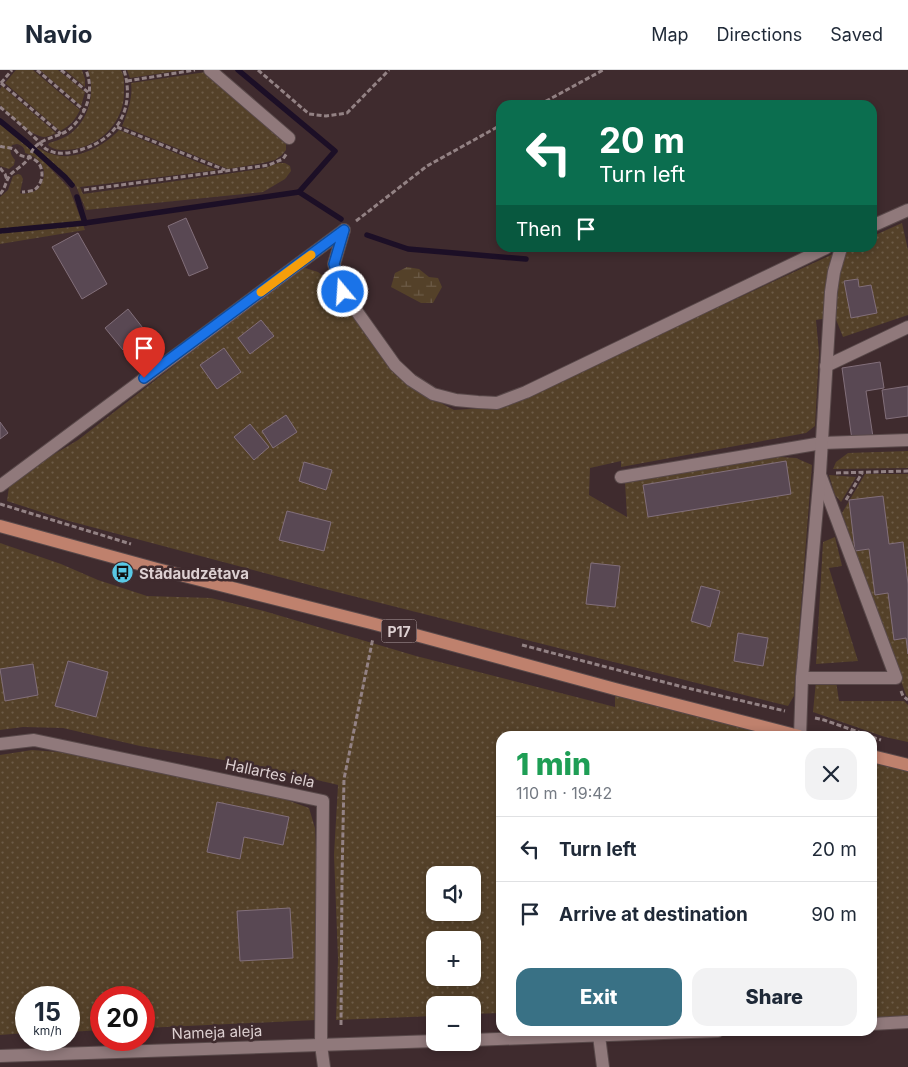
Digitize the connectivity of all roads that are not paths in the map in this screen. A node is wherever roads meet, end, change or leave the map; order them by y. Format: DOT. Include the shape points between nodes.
graph roads {
  1 [pos="210,70"];
  2 [pos="289,138"];
  3 [pos="908,210"];
  4 [pos="877,224"];
  5 [pos="818,252"];
  6 [pos="840,252"];
  7 [pos="908,326"];
  8 [pos="826,366"];
  9 [pos="908,440"];
  10 [pos="822,444"];
  11 [pos="820,473"];
  12 [pos="621,477"];
  13 [pos="2,483"];
  14 [pos="0,526"];
  15 [pos="802,678"];
  16 [pos="779,731"];
  17 [pos="799,731"];
  18 [pos="0,744"];
  19 [pos="877,757"];
  20 [pos="908,765"];
  21 [pos="908,1022"];
  22 [pos="877,1024"];
  23 [pos="599,1036"];
  24 [pos="481,1040"];
  25 [pos="426,1041"];
  26 [pos="321,1045"];
  27 [pos="0,1056"];
  28 [pos="324,1067"];
  29 [pos="604,1067"];
  1 -- 2 [label="street"];
  3 -- 4 [label="street"];
  5 -- 13 [label="street" via="526,392 497,402 478,402 433,394 395,365 343,292 334,264 344,230"];
  6 -- 8 [label="street" via="831,292"];
  7 -- 8 [label="street"];
  8 -- 10 [label="street"];
  9 -- 10 [label="street"];
  10 -- 11 [label="street"];
  10 -- 12 [label="street"];
  11 -- 15 [label="street"];
  11 -- 15 [label="street" via="896,678"];
  14 -- 16 [label="main road, P17"];
  15 -- 17 [label="street"];
  18 -- 26 [label="street, Hallartes iela" via="34,740 323,801"];
  19 -- 20 [label="main road"];
  21 -- 22 [label="street"];
  23 -- 24 [label="street"];
  23 -- 29 [label="street"];
  25 -- 26 [label="street, Nameja aleja"];
  26 -- 27 [label="street, Nameja aleja"];
  26 -- 28 [label="street"];
}
